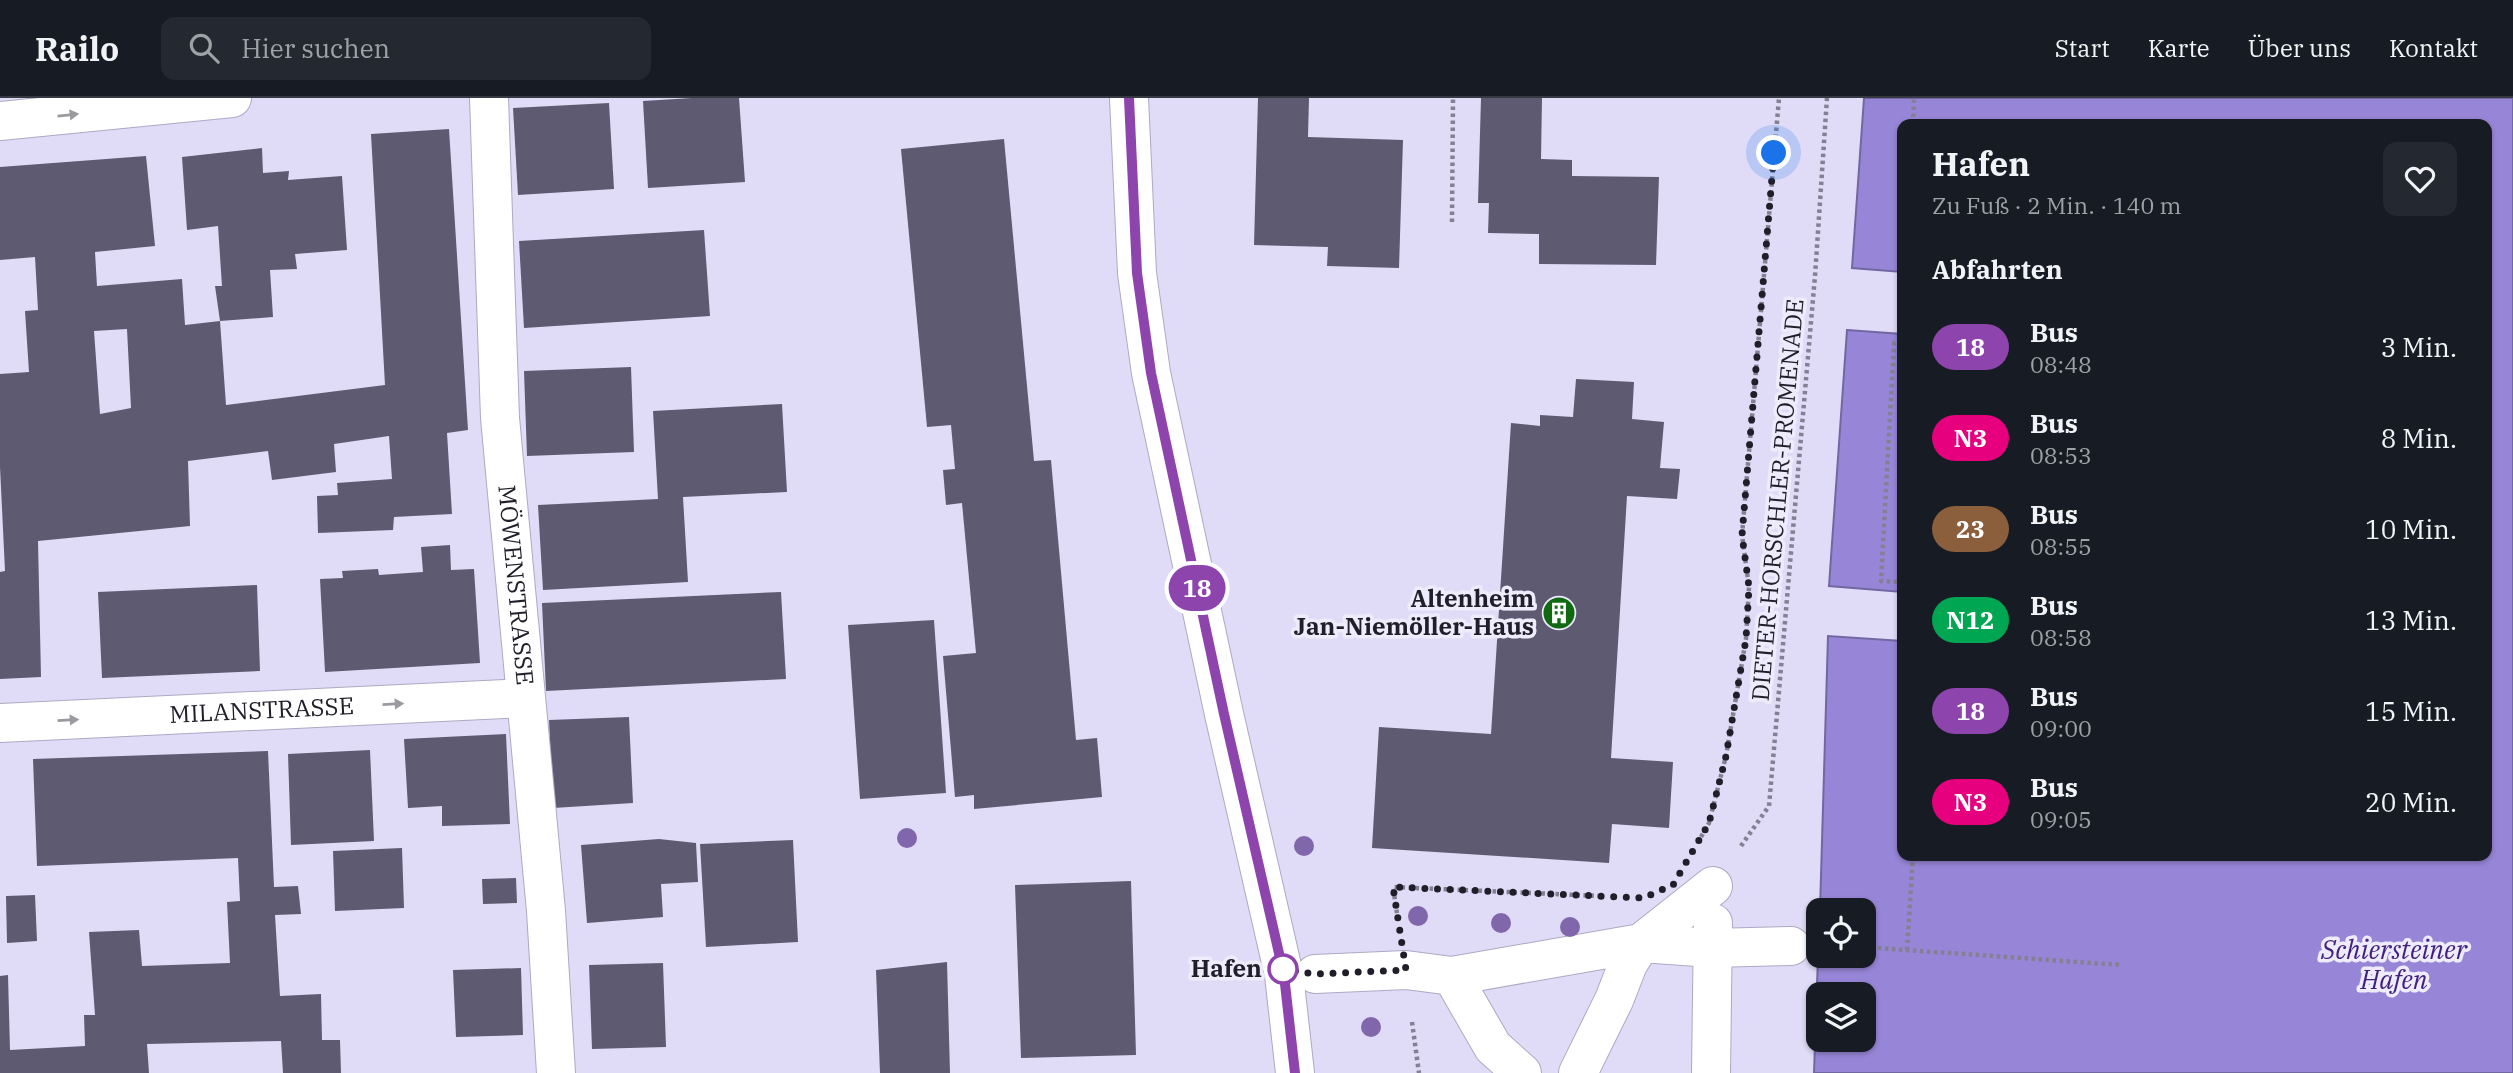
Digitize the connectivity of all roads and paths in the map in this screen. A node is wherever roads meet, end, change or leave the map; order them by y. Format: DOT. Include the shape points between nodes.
graph roads {
  1 [pos="232,98"];
  2 [pos="489,98"];
  3 [pos="1129,98"];
  4 [pos="1453,98"];
  5 [pos="1779,98"];
  6 [pos="1827,98"];
  7 [pos="1914,98"];
  8 [pos="1913,119"];
  9 [pos="0,121"];
  10 [pos="1451,222"];
  11 [pos="1897,343"];
  12 [pos="1897,582"];
  13 [pos="525,698"];
  14 [pos="0,723"];
  15 [pos="1697,844"];
  16 [pos="1913,861"];
  17 [pos="1713,886"];
  18 [pos="1601,897"];
  19 [pos="1641,943"];
  20 [pos="1791,946"];
  21 [pos="1713,948"];
  22 [pos="1876,948"];
  23 [pos="1907,950"];
  24 [pos="2121,965"];
  25 [pos="1406,970"];
  26 [pos="1315,974"];
  27 [pos="1452,976"];
  28 [pos="556,1073"];
  29 [pos="1295,1073"];
  30 [pos="1419,1073"];
  31 [pos="1522,1073"];
  32 [pos="1578,1073"];
  33 [pos="1711,1073"];
  9 -- 1 [label="street, one-way"];
  2 -- 13 [label="street, MÖWENSTRASSE" via="500,418"];
  3 -- 29 [label="street" via="1137,273 1151,373 1284,975"];
  4 -- 10 [label="path"];
  5 -- 15 [label="path, DIETER-HORSCHLER-PROMENADE" via="1742,535 1749,587 1746,639 1726,756 1709,823"];
  6 -- 17 [label="path, DIETER-HORSCHLER-PROMENADE" via="1769,806"];
  7 -- 8 [label="path"];
  11 -- 12 [label="path" via="1881,580"];
  14 -- 13 [label="street, MILANSTRASSE, one-way"];
  13 -- 28 [label="street, MÖWENSTRASSE"];
  16 -- 23 [label="path"];
  17 -- 19 [label="street"];
  17 -- 21 [label="street"];
  18 -- 25 [label="path" via="1393,887"];
  19 -- 21 [label="street"];
  19 -- 27 [label="street"];
  19 -- 32 [label="street"];
  20 -- 21 [label="street"];
  21 -- 33 [label="street"];
  22 -- 23 [label="path"];
  23 -- 24 [label="path"];
  25 -- 26 [label="street"];
  25 -- 27 [label="street"];
  25 -- 30 [label="path"];
  27 -- 31 [label="street" via="1493,1047"];
}
